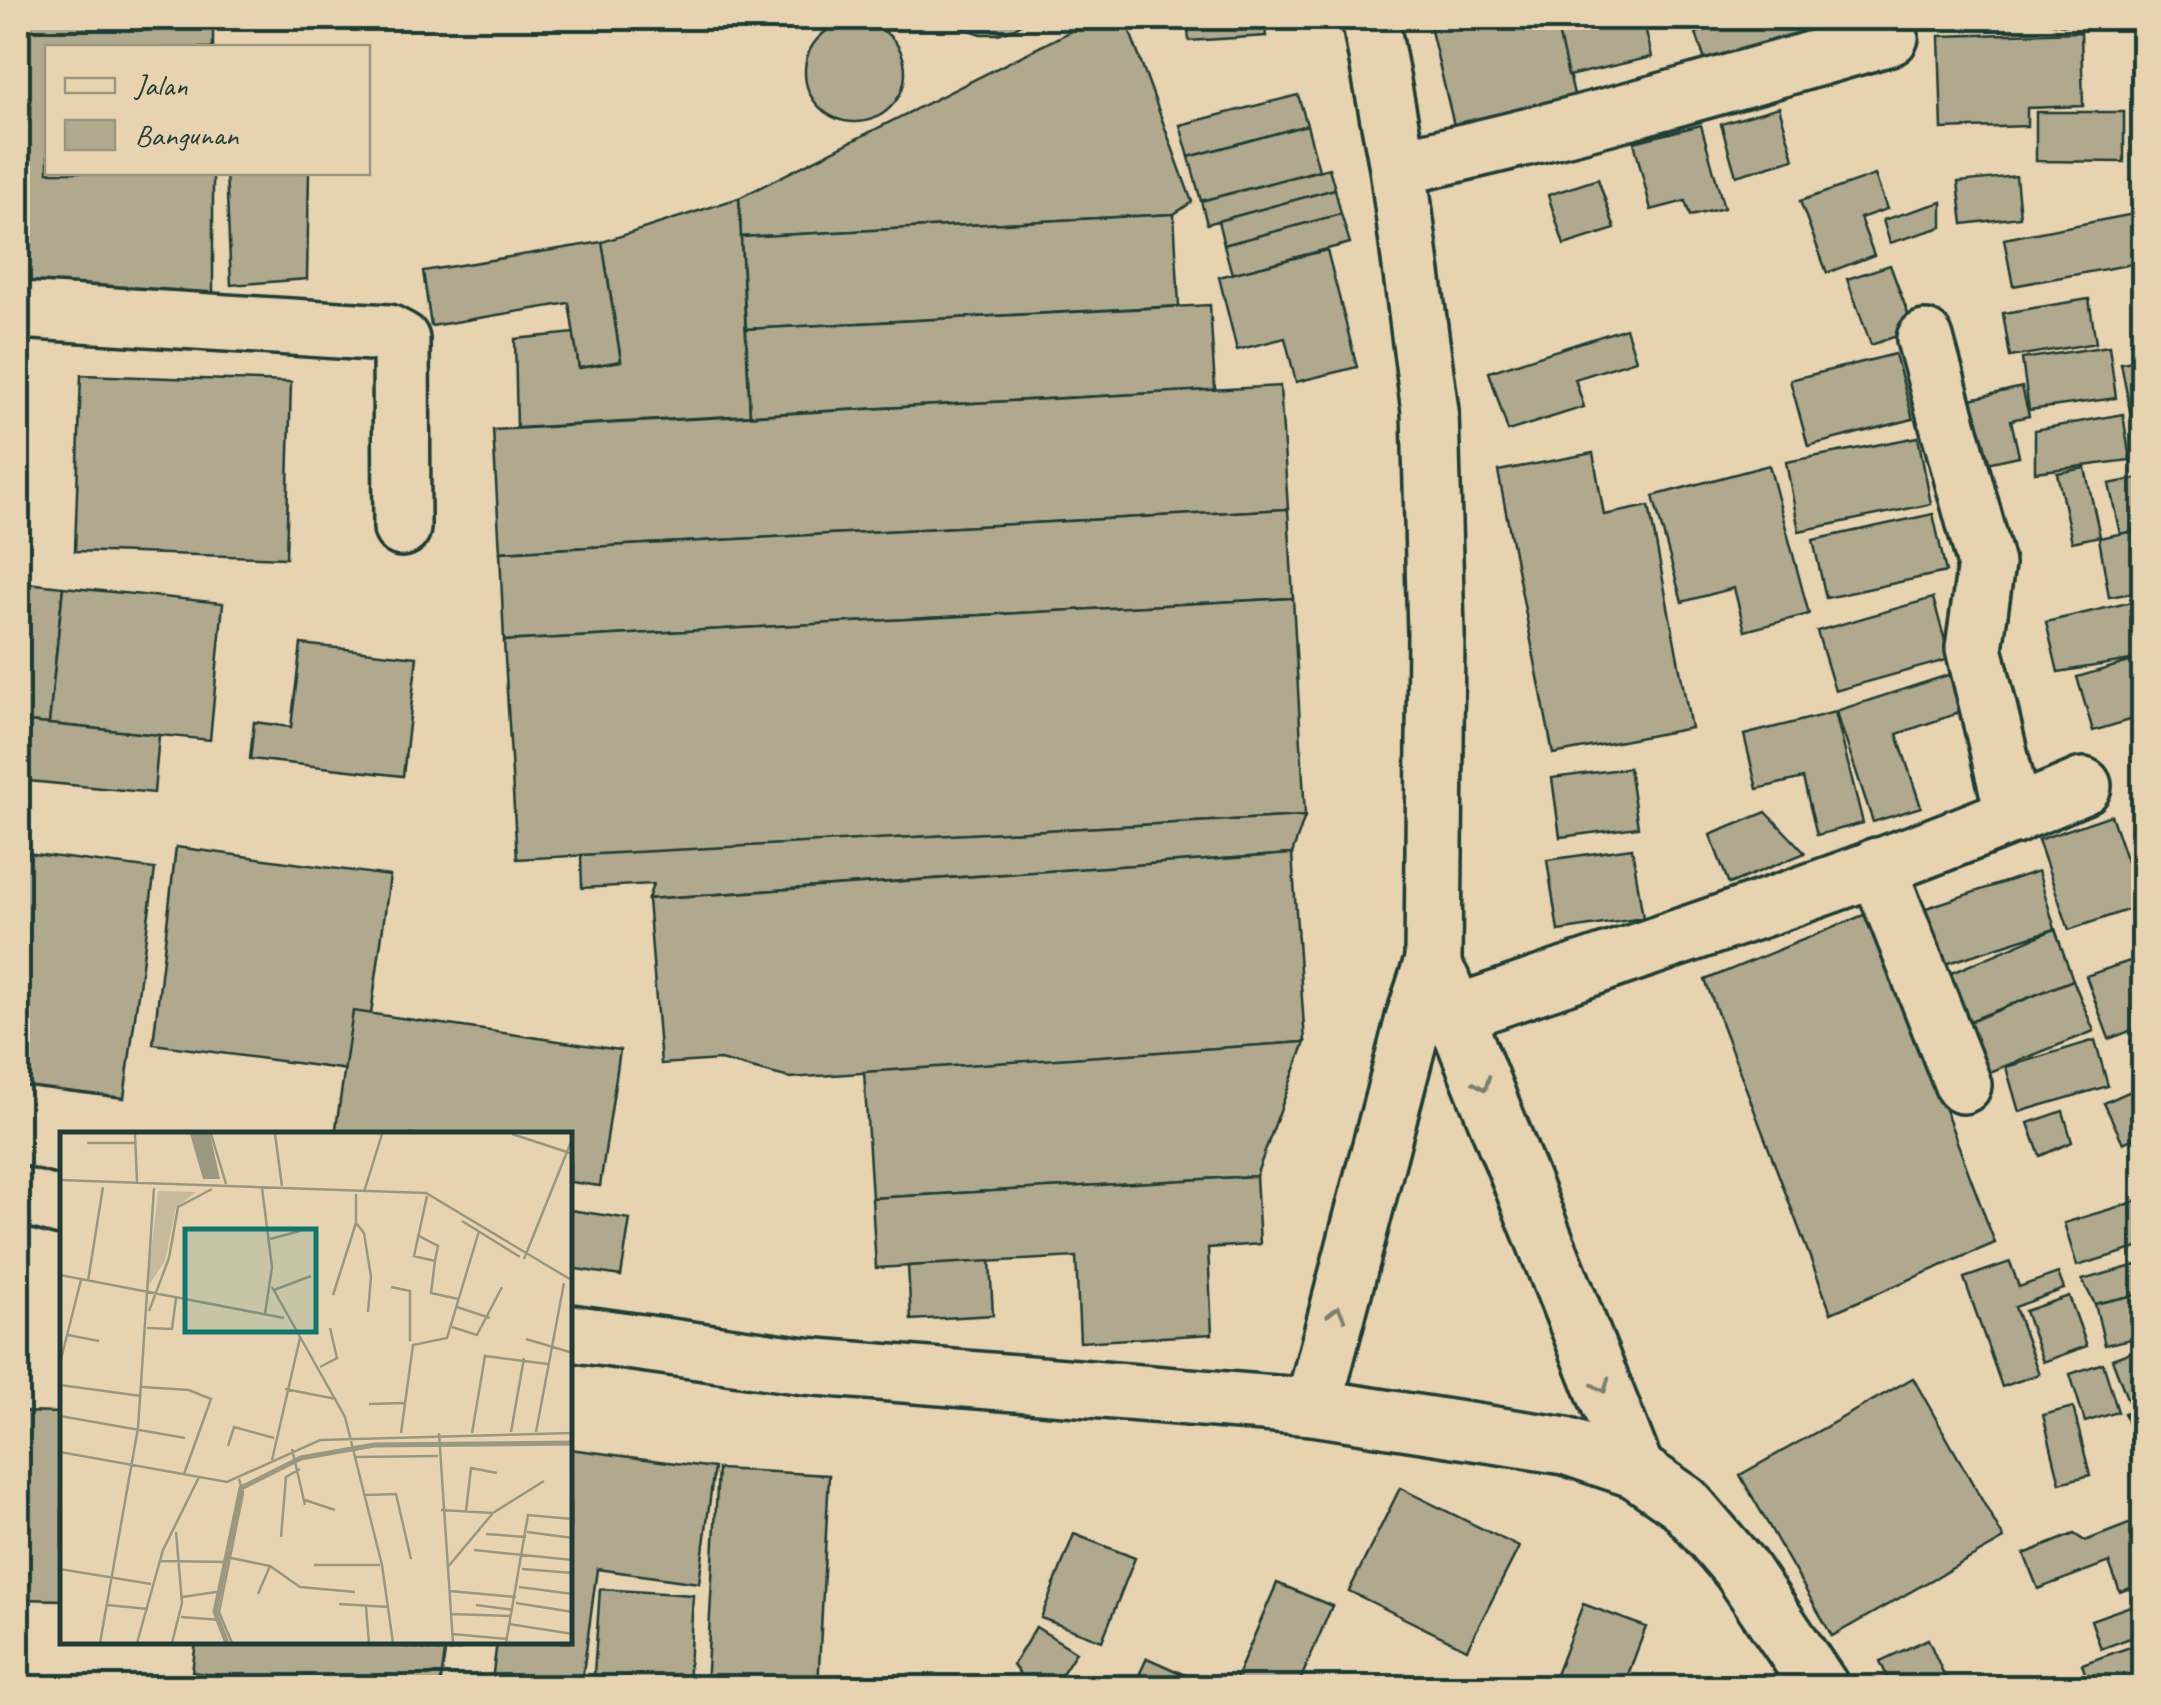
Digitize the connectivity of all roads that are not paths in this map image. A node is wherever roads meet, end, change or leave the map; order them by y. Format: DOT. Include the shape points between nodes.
graph roads {
  1 [pos="1370,18"];
  2 [pos="1890,36"];
  3 [pos="1398,166"];
  4 [pos="18,310"];
  5 [pos="1925,339"];
  6 [pos="402,528"];
  7 [pos="2083,786"];
  8 [pos="2014,816"];
  9 [pos="1877,866"];
  10 [pos="1435,1017"];
  11 [pos="1963,1085"];
  12 [pos="18,1195"];
  13 [pos="60,1206"];
  14 [pos="572,1333"];
  15 [pos="1313,1407"];
  16 [pos="1636,1470"];
  17 [pos="1821,1688"];
  1 -- 3 [label="street"];
  2 -- 3 [label="street" via="1608,117"];
  3 -- 10 [label="street" via="1430,411"];
  4 -- 6 [label="street" via="388,333 400,340"];
  5 -- 8 [label="street" via="1986,564 1974,648"];
  7 -- 8 [label="street"];
  8 -- 9 [label="street"];
  9 -- 10 [label="street"];
  9 -- 11 [label="street"];
  15 -- 10 [label="street, one-way"];
  10 -- 16 [label="street, one-way"];
  12 -- 13 [label="street"];
  14 -- 15 [label="street" via="806,1366"];
  15 -- 16 [label="street" via="1565,1446"];
  16 -- 17 [label="street" via="1684,1502 1740,1568"];
}
